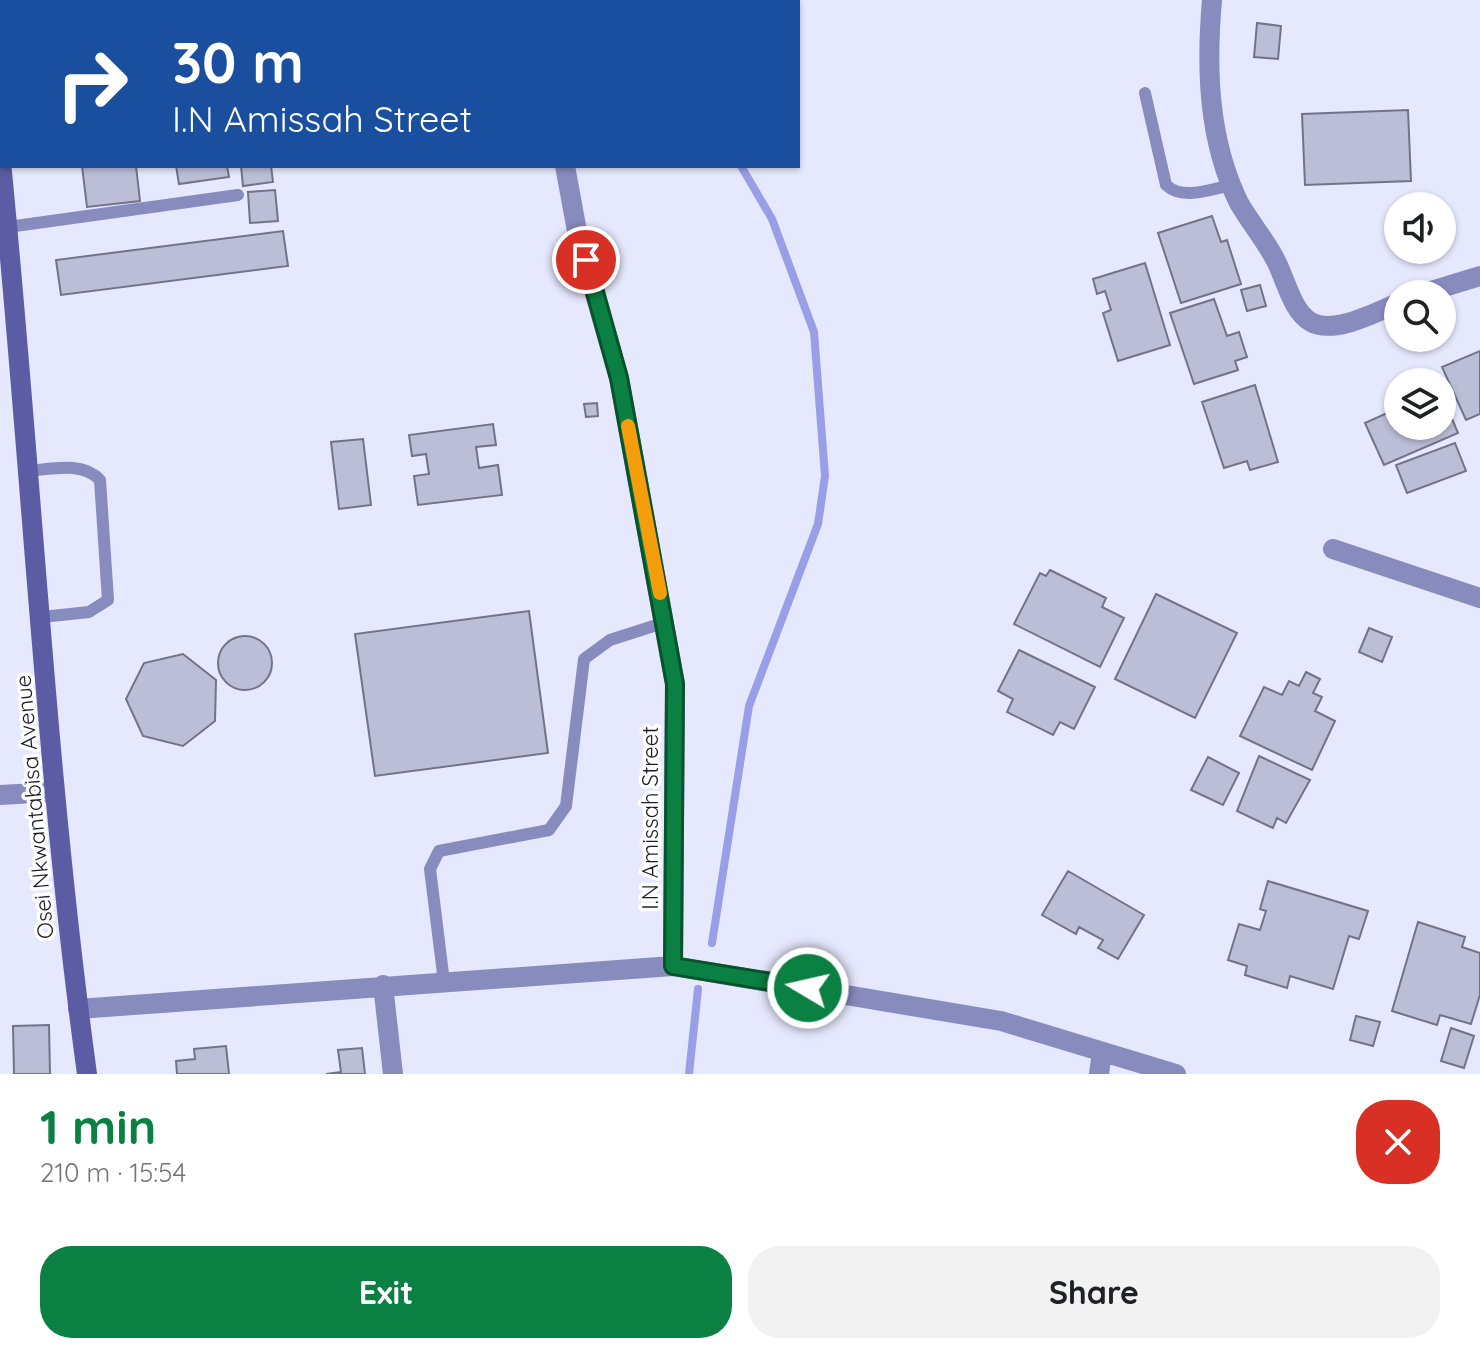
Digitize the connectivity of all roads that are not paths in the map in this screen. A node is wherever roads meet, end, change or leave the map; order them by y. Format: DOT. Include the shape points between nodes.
graph roads {
  1 [pos="1212,0"];
  2 [pos="1145,93"];
  3 [pos="2,168"];
  4 [pos="565,168"];
  5 [pos="1232,185"];
  6 [pos="238,195"];
  7 [pos="8,227"];
  8 [pos="5,260"];
  9 [pos="1480,276"];
  10 [pos="1456,283"];
  11 [pos="1384,307"];
  12 [pos="28,471"];
  13 [pos="1333,549"];
  14 [pos="1480,598"];
  15 [pos="42,617"];
  16 [pos="666,622"];
  17 [pos="53,792"];
  18 [pos="0,795"];
  19 [pos="673,966"];
  20 [pos="444,982"];
  21 [pos="383,985"];
  22 [pos="78,1009"];
  23 [pos="1102,1052"];
  24 [pos="87,1074"];
  25 [pos="393,1074"];
  26 [pos="1099,1074"];
  27 [pos="1176,1074"];
  1 -- 5 [label="street" via="1211,97 1220,158"];
  2 -- 5 [label="lane" via="1166,185 1185,194"];
  3 -- 7 [label="street, Osei Nkwantabisa Avenue"];
  4 -- 16 [label="street, I.N Amissah Street" via="577,231 619,378"];
  5 -- 11 [label="street" via="1309,322 1324,326"];
  6 -- 7 [label="lane"];
  7 -- 8 [label="street, Osei Nkwantabisa Avenue"];
  8 -- 12 [label="street, Osei Nkwantabisa Avenue"];
  9 -- 10 [label="street"];
  12 -- 15 [label="street, Osei Nkwantabisa Avenue"];
  12 -- 15 [label="lane" via="78,468 92,471 100,480 108,600 89,612"];
  13 -- 14 [label="street"];
  15 -- 17 [label="street, Osei Nkwantabisa Avenue"];
  16 -- 19 [label="street, I.N Amissah Street" via="675,684"];
  16 -- 20 [label="lane" via="610,640 584,659 566,806 549,830 439,851 433,860"];
  17 -- 18 [label="street"];
  17 -- 22 [label="street, Osei Nkwantabisa Avenue"];
  19 -- 20 [label="street"];
  19 -- 23 [label="street" via="1001,1021"];
  20 -- 21 [label="street"];
  21 -- 22 [label="street"];
  21 -- 25 [label="street"];
  22 -- 24 [label="street, Osei Nkwantabisa Avenue"];
  23 -- 26 [label="street"];
  23 -- 27 [label="street"];
}
